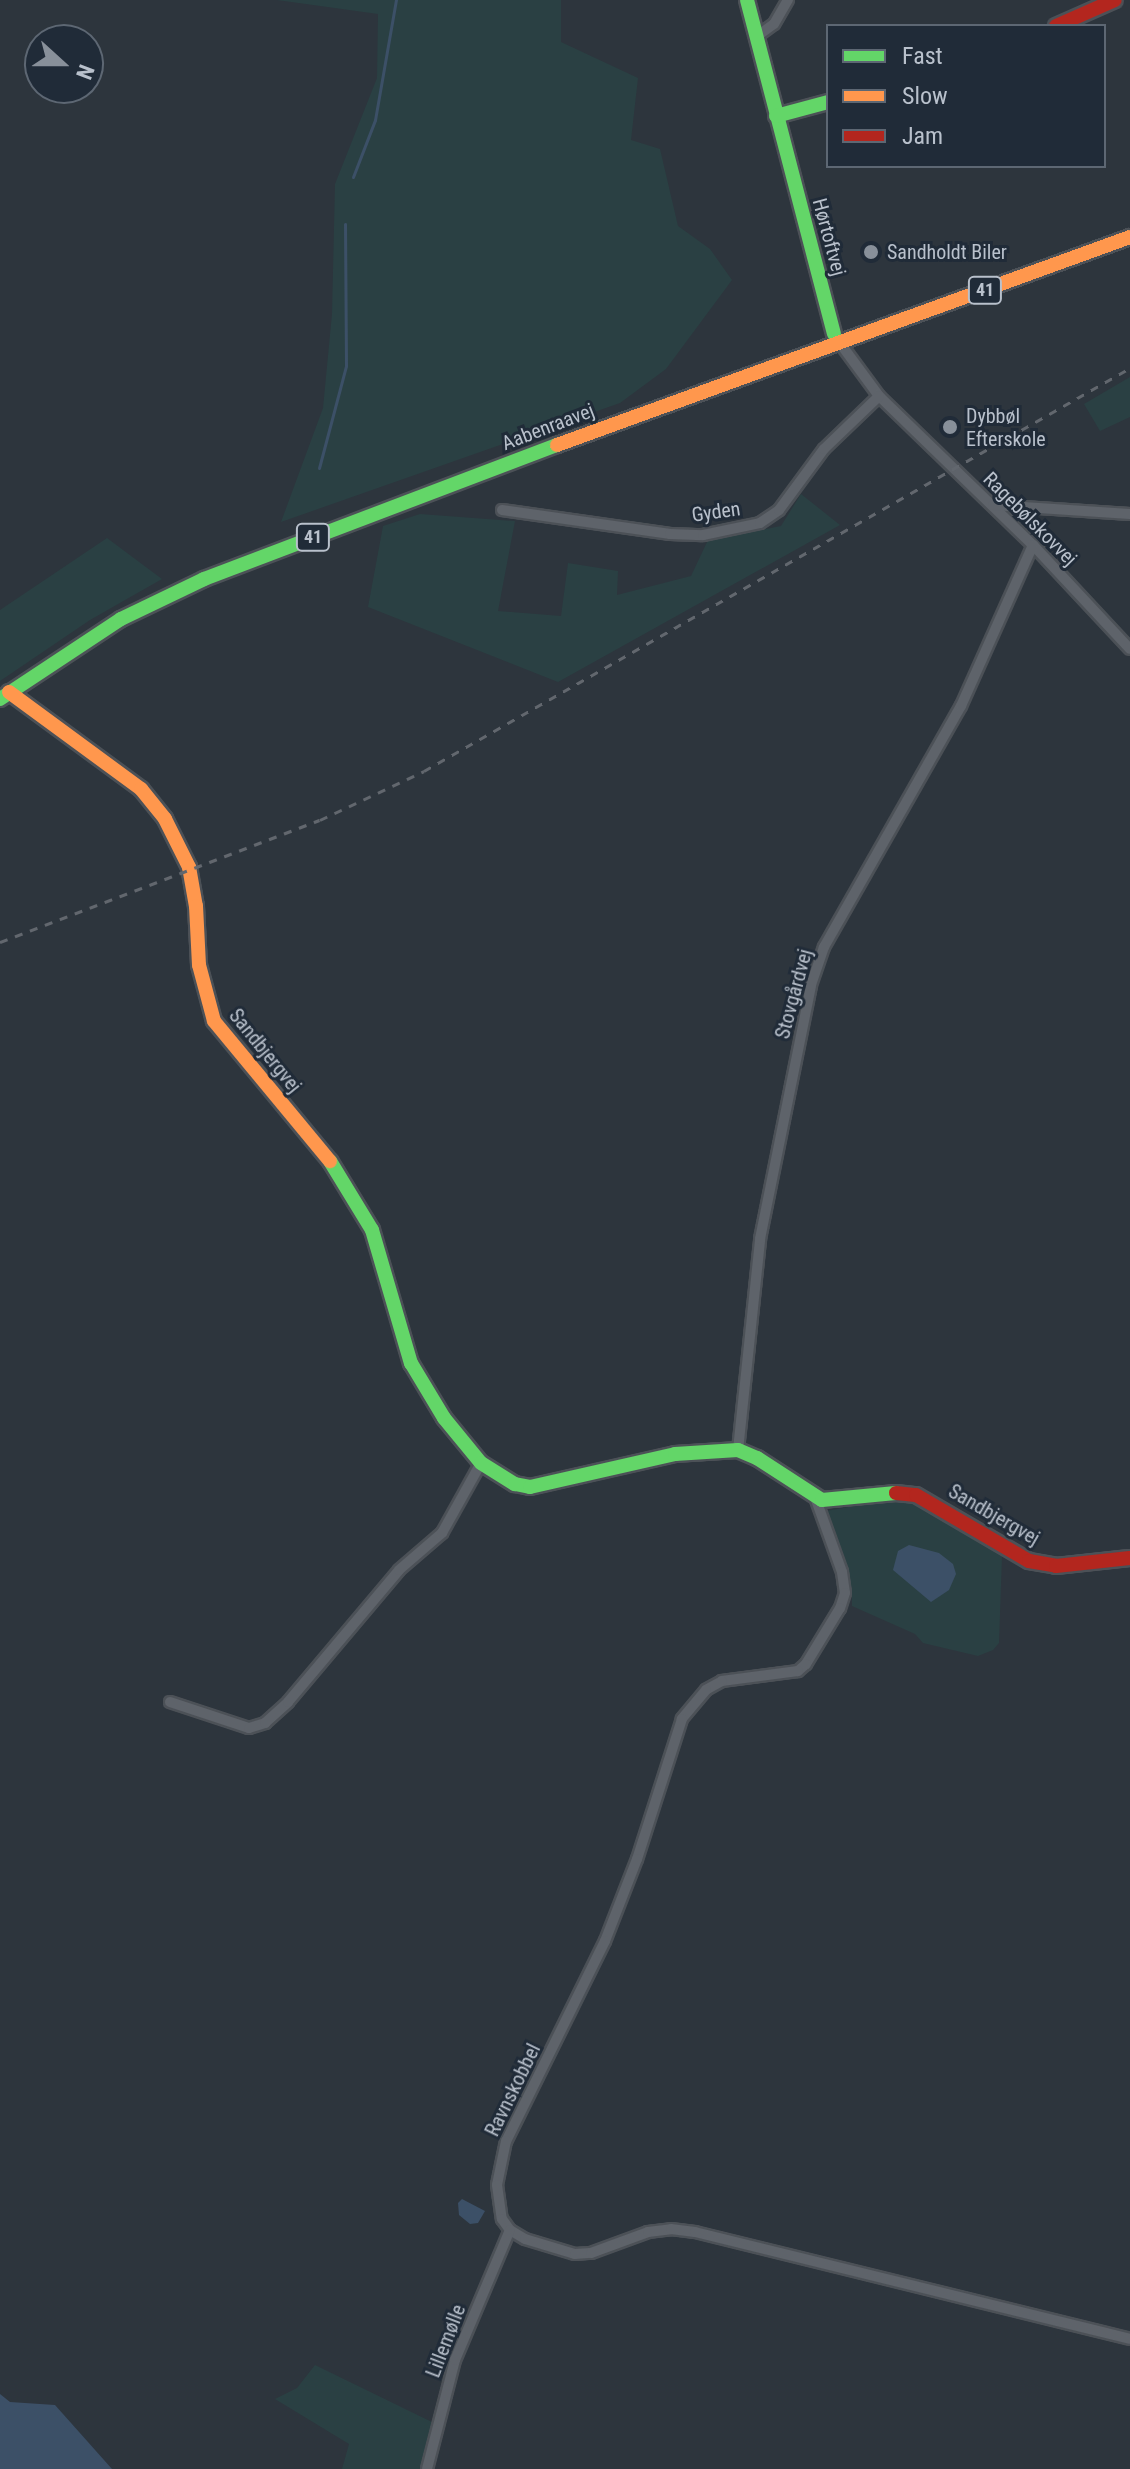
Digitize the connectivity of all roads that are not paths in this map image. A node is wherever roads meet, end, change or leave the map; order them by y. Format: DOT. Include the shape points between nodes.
graph roads {
  1 [pos="747,0"];
  2 [pos="788,0"];
  3 [pos="1115,0"];
  4 [pos="1061,24"];
  5 [pos="756,37"];
  6 [pos="826,103"];
  7 [pos="776,116"];
  8 [pos="1130,237"];
  9 [pos="837,339"];
  10 [pos="879,396"];
  11 [pos="993,505"];
  12 [pos="502,510"];
  13 [pos="1130,514"];
  14 [pos="1033,545"];
  15 [pos="1130,649"];
  16 [pos="4,696"];
  17 [pos="738,1450"];
  18 [pos="481,1463"];
  19 [pos="815,1497"];
  20 [pos="1130,1558"];
  21 [pos="170,1702"];
  22 [pos="510,2230"];
  23 [pos="1130,2339"];
  24 [pos="427,2469"];
  1 -- 5 [label="street, Hørtoftvej"];
  2 -- 5 [label="street" via="774,24"];
  3 -- 4 [label="street"];
  5 -- 7 [label="street, Hørtoftvej"];
  6 -- 7 [label="street"];
  7 -- 9 [label="street, Hørtoftvej"];
  8 -- 9 [label="street, Aabenraavej / 41"];
  9 -- 10 [label="street, Ragebølskovvej"];
  9 -- 16 [label="street, Aabenraavej / 41" via="204,579 121,619"];
  10 -- 11 [label="street, Ragebølskovvej"];
  10 -- 12 [label="street, Gyden" via="824,449 779,510 760,523 703,535 670,534"];
  11 -- 13 [label="street"];
  11 -- 14 [label="street, Ragebølskovvej"];
  14 -- 15 [label="street, Ragebølskovvej"];
  14 -- 17 [label="street, Stovgårdvej" via="961,706 824,947 811,985 760,1239"];
  16 -- 18 [label="street, Sandbjergvej" via="141,789 165,819 189,867 204,993 214,1021 342,1175 372,1230 411,1363 444,1418"];
  17 -- 18 [label="street, Sandbjergvej" via="675,1454 530,1487"];
  17 -- 19 [label="street"];
  18 -- 21 [label="street" via="442,1533 399,1570 265,1723 249,1728"];
  19 -- 20 [label="street, Sandbjergvej" via="916,1495 1029,1561 1056,1566"];
  19 -- 22 [label="street, Ravnskobbel" via="842,1572 845,1593 840,1608 798,1671 722,1681 706,1690 682,1719 605,1941 506,2141 497,2185 502,2219"];
  22 -- 23 [label="street" via="575,2254 648,2232 695,2232"];
  22 -- 24 [label="street, Lillemølle" via="455,2360"];
}
